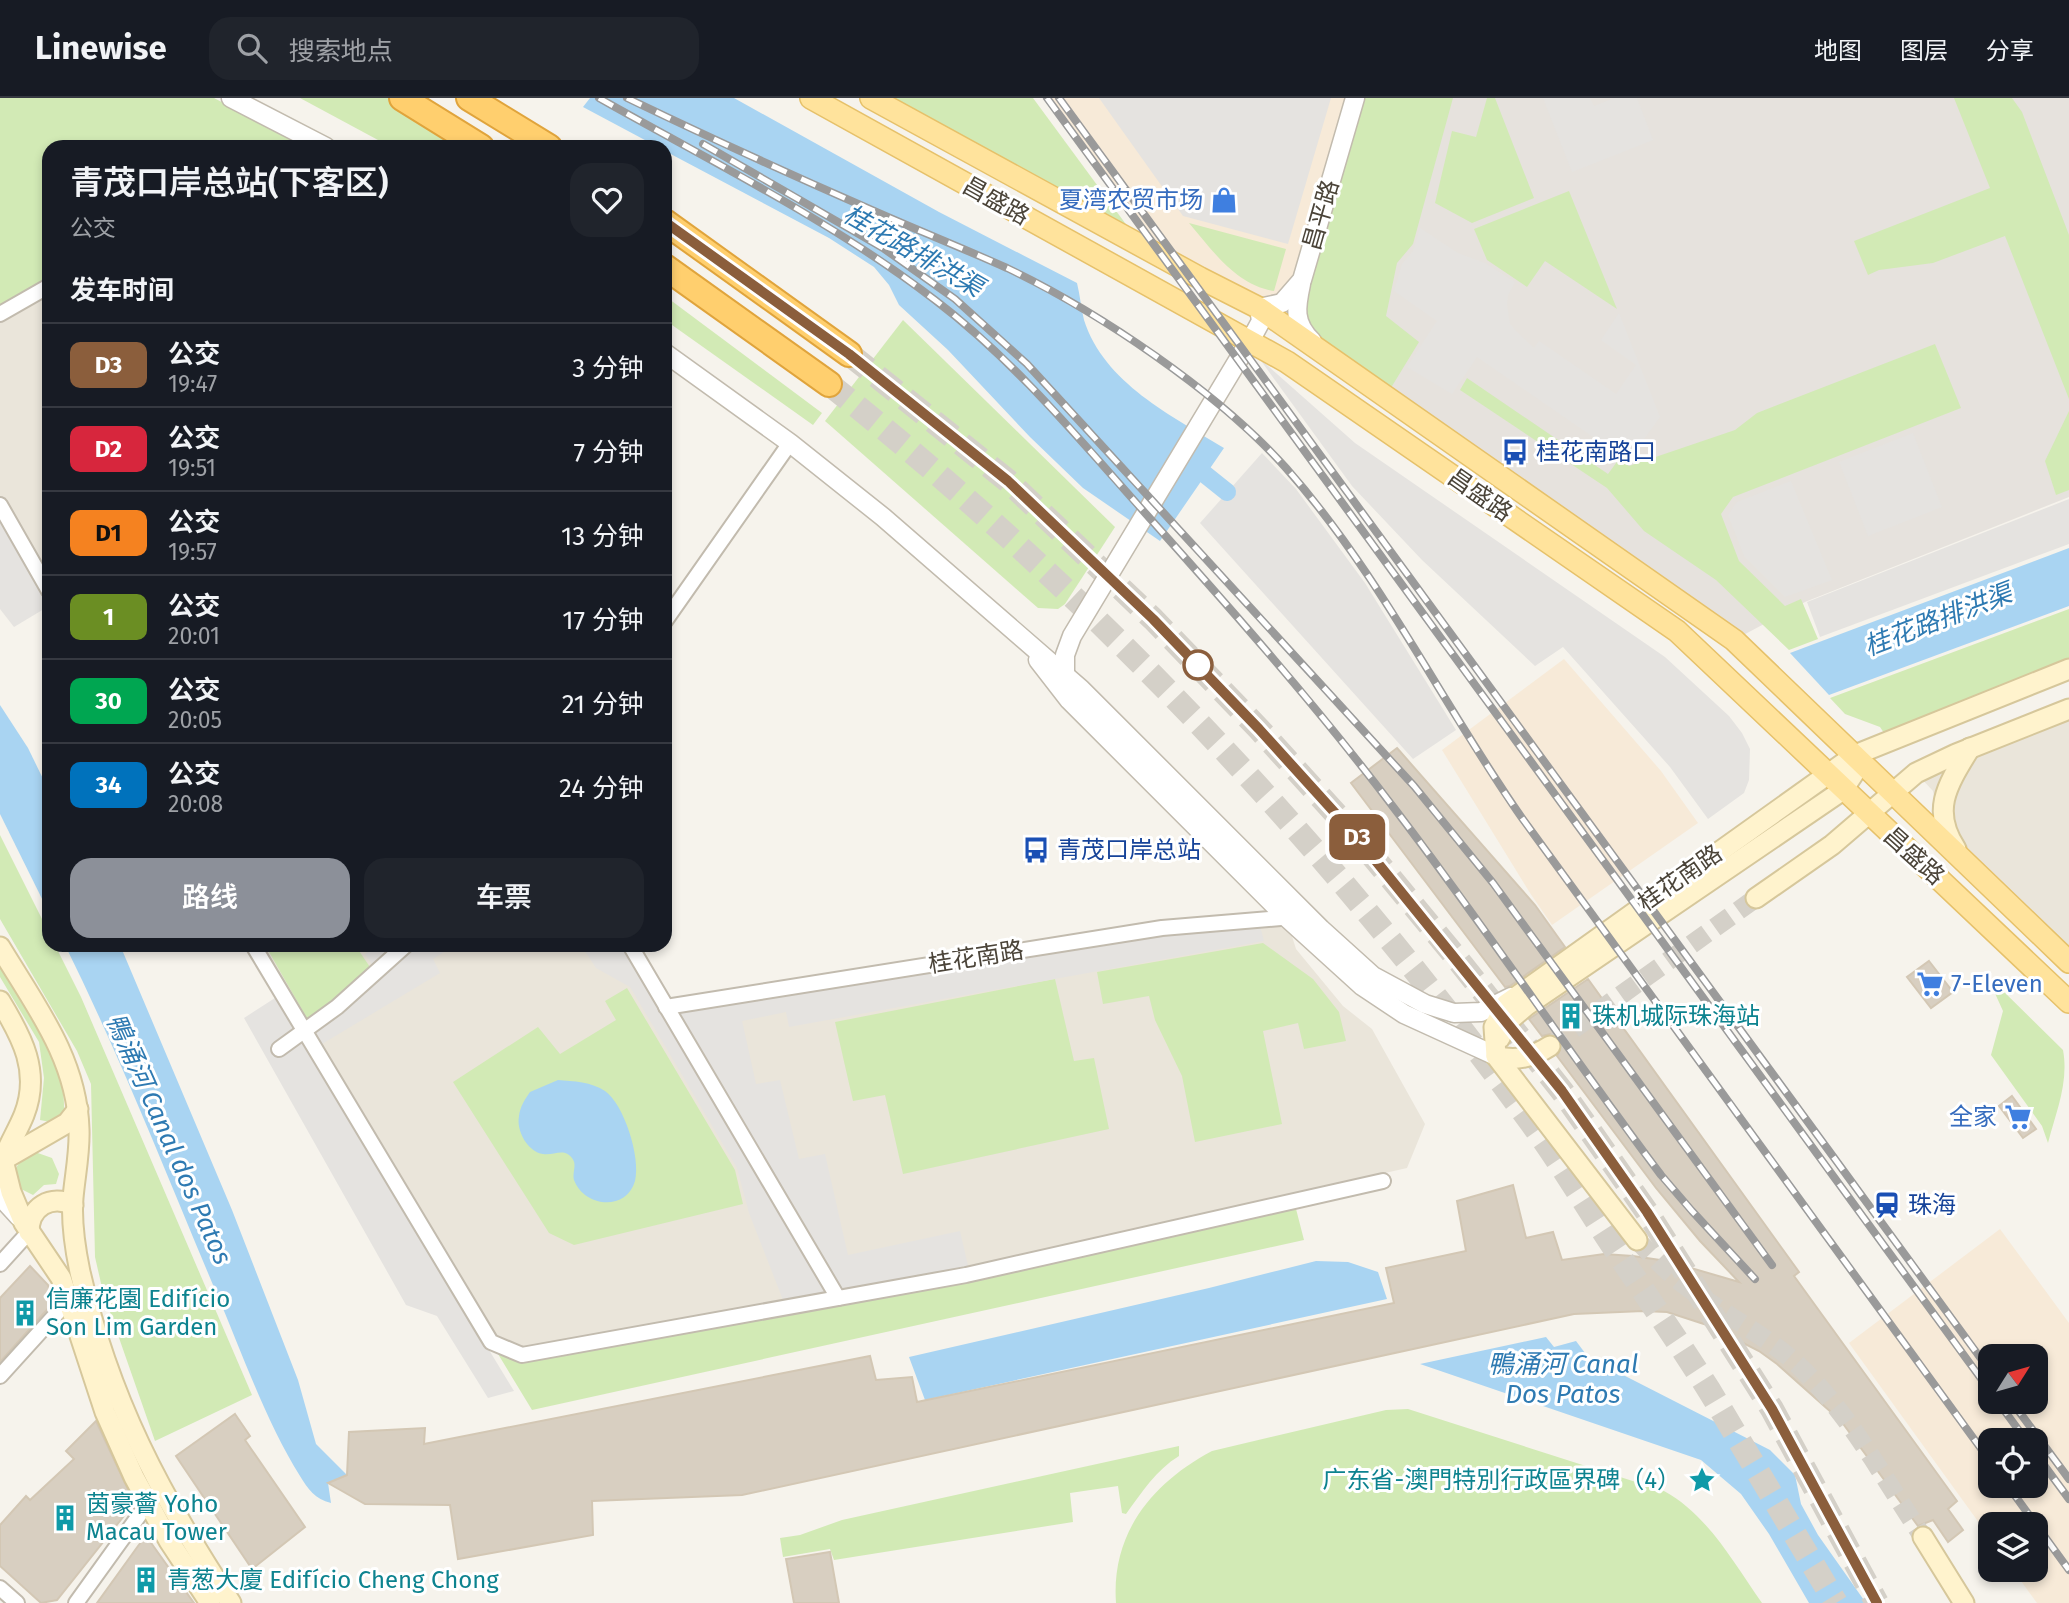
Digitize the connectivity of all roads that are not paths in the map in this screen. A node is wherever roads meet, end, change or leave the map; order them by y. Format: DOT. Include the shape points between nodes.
graph roads {
  1 [pos="231,98"];
  2 [pos="402,98"];
  3 [pos="469,98"];
  4 [pos="811,98"];
  5 [pos="871,98"];
  6 [pos="1355,98"];
  7 [pos="312,140"];
  8 [pos="470,140"];
  9 [pos="538,140"];
  10 [pos="672,227"];
  11 [pos="672,272"];
  12 [pos="1302,280"];
  13 [pos="42,290"];
  14 [pos="1268,313"];
  15 [pos="0,314"];
  16 [pos="1252,337"];
  17 [pos="1318,347"];
  18 [pos="849,354"];
  19 [pos="1276,356"];
  20 [pos="672,358"];
  21 [pos="1232,371"];
  22 [pos="829,384"];
  23 [pos="790,443"];
  24 [pos="0,505"];
  25 [pos="42,579"];
  26 [pos="672,611"];
  27 [pos="1072,636"];
  28 [pos="1024,640"];
  29 [pos="2069,669"];
  30 [pos="1061,681"];
  31 [pos="2069,709"];
  32 [pos="1970,748"];
  33 [pos="1855,755"];
  34 [pos="1828,775"];
  35 [pos="1843,790"];
  36 [pos="1892,791"];
  37 [pos="1868,814"];
  38 [pos="1964,861"];
  39 [pos="1756,898"];
  40 [pos="1308,916"];
  41 [pos="1286,917"];
  42 [pos="0,947"];
  43 [pos="257,952"];
  44 [pos="398,952"];
  45 [pos="634,952"];
  46 [pos="2069,962"];
  47 [pos="1511,997"];
  48 [pos="0,1001"];
  49 [pos="2069,1002"];
  50 [pos="666,1007"];
  51 [pos="303,1032"];
  52 [pos="279,1049"];
  53 [pos="1496,1056"];
  54 [pos="1525,1095"];
  55 [pos="78,1109"];
  56 [pos="25,1112"];
  57 [pos="62,1126"];
  58 [pos="1,1161"];
  59 [pos="1383,1181"];
  60 [pos="0,1196"];
  61 [pos="73,1205"];
  62 [pos="26,1227"];
  63 [pos="1637,1240"];
  64 [pos="0,1264"];
  65 [pos="838,1298"];
  66 [pos="68,1301"];
  67 [pos="0,1376"];
  68 [pos="148,1503"];
  69 [pos="1923,1537"];
  70 [pos="0,1588"];
  71 [pos="17,1603"];
  72 [pos="76,1603"];
  73 [pos="210,1603"];
  74 [pos="231,1603"];
  75 [pos="1964,1603"];
  1 -- 7 [label="street"];
  2 -- 8 [label="highway"];
  3 -- 9 [label="highway"];
  4 -- 16 [label="main road, 昌盛路"];
  5 -- 14 [label="main road, 昌盛路"];
  6 -- 12 [label="street, 昌平路"];
  10 -- 18 [label="highway"];
  11 -- 22 [label="highway"];
  12 -- 14 [label="street, 昌平路"];
  12 -- 17 [label="street" via="1297,320"];
  13 -- 15 [label="street"];
  14 -- 16 [label="street"];
  14 -- 17 [label="main road, 昌盛路"];
  16 -- 19 [label="main road, 昌盛路"];
  16 -- 21 [label="street"];
  17 -- 33 [label="main road, 昌盛路" via="1734,640"];
  19 -- 21 [label="street" via="1251,356"];
  19 -- 34 [label="main road, 昌盛路" via="1677,631"];
  20 -- 23 [label="street"];
  21 -- 27 [label="street"];
  23 -- 26 [label="street"];
  23 -- 28 [label="street" via="924,551"];
  24 -- 25 [label="street"];
  27 -- 28 [label="street" via="1051,645"];
  27 -- 30 [label="street"];
  28 -- 30 [label="street"];
  29 -- 33 [label="main road, 桂花南路"];
  30 -- 40 [label="street, 桂花南路"];
  30 -- 41 [label="street"];
  31 -- 32 [label="main road"];
  32 -- 36 [label="main road" via="1916,773"];
  32 -- 38 [label="main road" via="1942,803 1945,832"];
  33 -- 34 [label="main road, 桂花南路"];
  33 -- 35 [label="main road" via="1855,776"];
  33 -- 36 [label="main road, 昌盛路"];
  34 -- 35 [label="main road, 昌盛路"];
  34 -- 47 [label="main road, 桂花南路"];
  35 -- 37 [label="main road, 昌盛路"];
  35 -- 53 [label="main road" via="1526,1006 1506,1023"];
  36 -- 37 [label="main road"];
  36 -- 38 [label="main road, 昌盛路"];
  37 -- 39 [label="main road"];
  37 -- 49 [label="main road, 昌盛路"];
  38 -- 46 [label="main road, 昌盛路"];
  40 -- 41 [label="street, 桂花南路"];
  40 -- 47 [label="street, 桂花南路" via="1373,976 1425,1004 1454,1013 1473,1013"];
  41 -- 50 [label="street, 桂花南路" via="1162,928"];
  41 -- 53 [label="street" via="1390,1007"];
  42 -- 55 [label="main road" via="60,1048"];
  43 -- 51 [label="street"];
  44 -- 51 [label="street"];
  45 -- 50 [label="street"];
  47 -- 53 [label="main road" via="1497,1018"];
  48 -- 56 [label="main road" via="28,1055 31,1080"];
  50 -- 65 [label="street"];
  51 -- 52 [label="street"];
  51 -- 65 [label="street" via="491,1342 522,1355"];
  53 -- 54 [label="main road"];
  53 -- 54 [label="main road" via="1530,1057 1548,1047 1526,1067"];
  54 -- 63 [label="main road"];
  55 -- 57 [label="main road"];
  55 -- 61 [label="main road"];
  56 -- 57 [label="main road" via="41,1127"];
  56 -- 58 [label="main road"];
  57 -- 58 [label="main road"];
  58 -- 62 [label="main road"];
  59 -- 65 [label="street" via="966,1275"];
  60 -- 62 [label="street"];
  61 -- 62 [label="main road" via="60,1200 43,1204"];
  61 -- 74 [label="main road" via="80,1271 121,1405 184,1531"];
  62 -- 64 [label="street"];
  62 -- 66 [label="main road" via="61,1278"];
  66 -- 67 [label="street"];
  66 -- 68 [label="main road" via="105,1412"];
  68 -- 72 [label="street"];
  68 -- 73 [label="main road"];
  69 -- 75 [label="main road"];
  70 -- 71 [label="street"];
}
